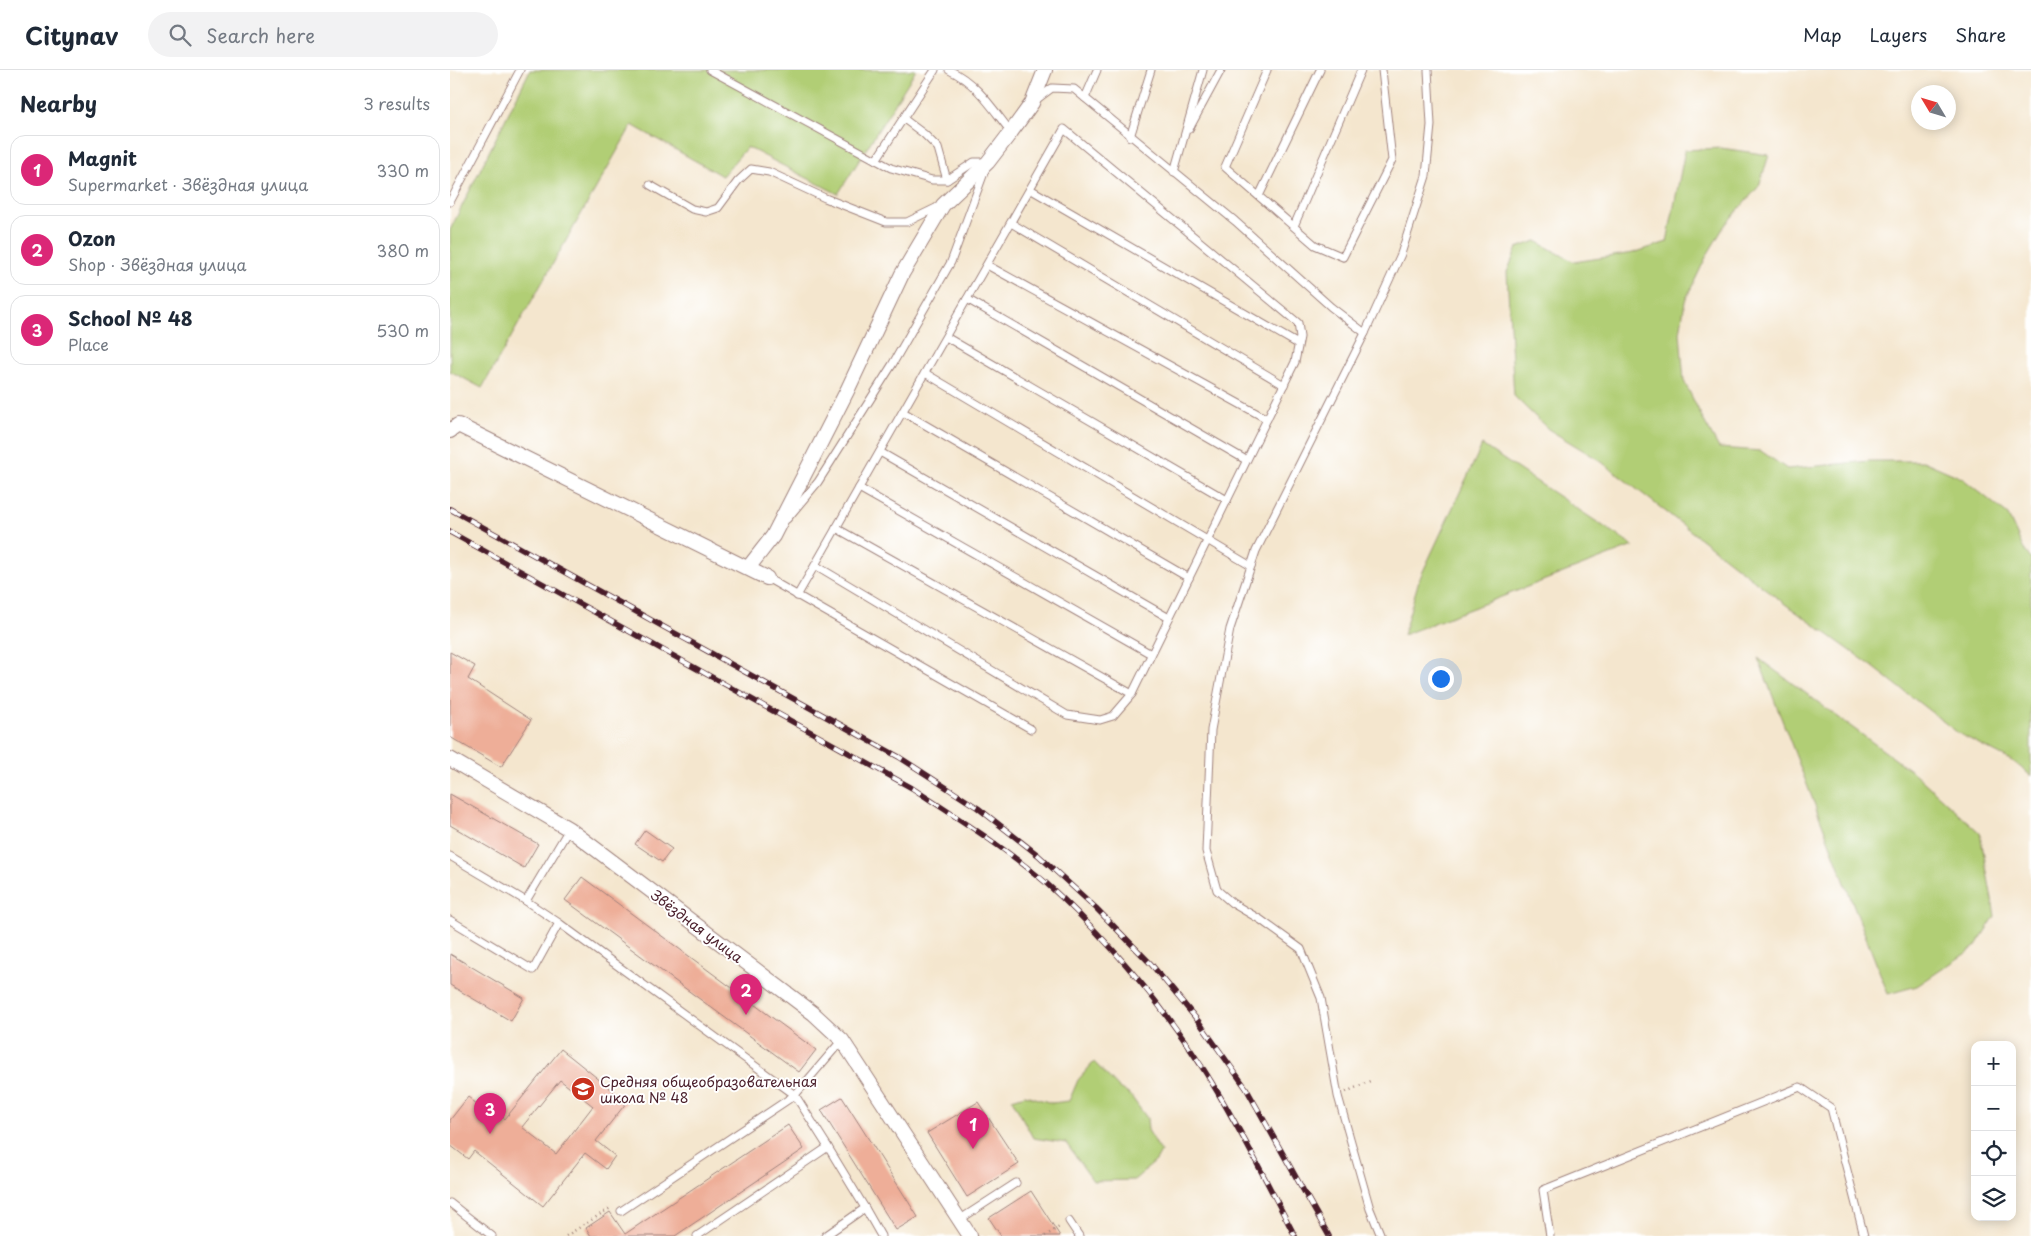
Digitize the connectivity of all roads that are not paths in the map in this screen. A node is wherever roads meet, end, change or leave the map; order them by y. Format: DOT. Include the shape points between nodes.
graph roads {
  1 [pos="520,70"];
  2 [pos="710,70"];
  3 [pos="935,70"];
  4 [pos="949,70"];
  5 [pos="1044,70"];
  6 [pos="1097,70"];
  7 [pos="1151,70"];
  8 [pos="1203,70"];
  9 [pos="1221,70"];
  10 [pos="1267,70"];
  11 [pos="1320,70"];
  12 [pos="1361,70"];
  13 [pos="1428,70"];
  14 [pos="1381,71"];
  15 [pos="1085,98"];
  16 [pos="1032,103"];
  17 [pos="904,119"];
  18 [pos="1010,132"];
  19 [pos="1130,136"];
  20 [pos="1182,143"];
  21 [pos="876,160"];
  22 [pos="988,162"];
  23 [pos="1174,172"];
  24 [pos="947,180"];
  25 [pos="650,185"];
  26 [pos="1030,190"];
  27 [pos="1259,196"];
  28 [pos="450,202"];
  29 [pos="943,205"];
  30 [pos="1011,222"];
  31 [pos="1294,226"];
  32 [pos="987,265"];
  33 [pos="967,299"];
  34 [pos="1365,333"];
  35 [pos="946,337"];
  36 [pos="1298,344"];
  37 [pos="925,373"];
  38 [pos="1284,384"];
  39 [pos="903,412"];
  40 [pos="1267,419"];
  41 [pos="450,431"];
  42 [pos="880,452"];
  43 [pos="1246,460"];
  44 [pos="859,488"];
  45 [pos="1227,500"];
  46 [pos="836,528"];
  47 [pos="773,536"];
  48 [pos="1207,540"];
  49 [pos="815,565"];
  50 [pos="1251,566"];
  51 [pos="748,568"];
  52 [pos="767,578"];
  53 [pos="1189,578"];
  54 [pos="798,596"];
  55 [pos="1169,618"];
  56 [pos="1151,654"];
  57 [pos="1132,694"];
  58 [pos="1030,729"];
  59 [pos="450,759"];
  60 [pos="569,829"];
  61 [pos="450,856"];
  62 [pos="526,901"];
  63 [pos="450,920"];
  64 [pos="559,923"];
  65 [pos="842,1040"];
  66 [pos="795,1095"];
  67 [pos="828,1147"];
  68 [pos="1016,1183"];
  69 [pos="450,1203"];
  70 [pos="865,1208"];
  71 [pos="621,1210"];
  72 [pos="959,1220"];
  73 [pos="1069,1221"];
  74 [pos="492,1236"];
  75 [pos="696,1236"];
  76 [pos="825,1236"];
  77 [pos="882,1236"];
  78 [pos="970,1236"];
  79 [pos="1079,1236"];
  80 [pos="1381,1236"];
  81 [pos="1550,1236"];
  82 [pos="1864,1236"];
  1 -- 28 [label="lane"];
  2 -- 21 [label="lane"];
  3 -- 17 [label="lane"];
  4 -- 18 [label="lane" via="978,89"];
  5 -- 16 [label="street"];
  6 -- 15 [label="lane"];
  7 -- 19 [label="lane"];
  8 -- 20 [label="lane"];
  9 -- 20 [label="lane"];
  10 -- 27 [label="lane" via="1225,167"];
  11 -- 27 [label="lane"];
  12 -- 31 [label="lane"];
  13 -- 34 [label="lane" via="1431,125 1426,176 1402,254"];
  14 -- 31 [label="lane" via="1392,160 1343,257 1315,244"];
  15 -- 16 [label="lane" via="1074,89 1052,88"];
  15 -- 19 [label="lane"];
  16 -- 18 [label="street"];
  17 -- 21 [label="lane"];
  17 -- 24 [label="lane" via="938,148"];
  18 -- 22 [label="street"];
  19 -- 23 [label="lane"];
  20 -- 23 [label="lane"];
  21 -- 24 [label="lane" via="932,180"];
  22 -- 24 [label="lane" via="974,162"];
  22 -- 29 [label="street"];
  22 -- 47 [label="lane" via="951,262 892,365 818,482"];
  23 -- 34 [label="lane"];
  25 -- 29 [label="lane" via="692,209 706,212 718,208 751,169 769,172 886,222 907,222"];
  26 -- 30 [label="lane"];
  26 -- 36 [label="lane"];
  26 -- 36 [label="lane" via="1064,129 1298,323"];
  27 -- 31 [label="lane"];
  29 -- 47 [label="street" via="902,274"];
  30 -- 32 [label="lane"];
  30 -- 38 [label="lane"];
  32 -- 33 [label="lane"];
  32 -- 40 [label="lane"];
  33 -- 35 [label="lane"];
  33 -- 43 [label="lane"];
  34 -- 50 [label="lane"];
  35 -- 37 [label="lane"];
  35 -- 45 [label="lane"];
  36 -- 38 [label="lane" via="1295,362"];
  37 -- 39 [label="lane"];
  37 -- 48 [label="lane"];
  38 -- 40 [label="lane"];
  39 -- 42 [label="lane"];
  39 -- 53 [label="lane"];
  40 -- 43 [label="lane"];
  41 -- 51 [label="street" via="458,425"];
  42 -- 44 [label="lane"];
  42 -- 55 [label="lane"];
  43 -- 45 [label="lane"];
  44 -- 46 [label="lane"];
  44 -- 56 [label="lane"];
  45 -- 48 [label="lane"];
  46 -- 49 [label="lane"];
  46 -- 57 [label="lane"];
  47 -- 51 [label="street"];
  48 -- 50 [label="lane"];
  48 -- 53 [label="lane"];
  49 -- 54 [label="lane"];
  49 -- 57 [label="lane" via="1067,715 1100,720 1113,716"];
  50 -- 80 [label="lane" via="1230,629 1211,730 1206,851 1217,890 1301,949 1321,998 1338,1096 1370,1209"];
  51 -- 52 [label="street"];
  52 -- 54 [label="lane"];
  53 -- 55 [label="lane"];
  54 -- 58 [label="lane"];
  55 -- 56 [label="lane"];
  56 -- 57 [label="lane"];
  59 -- 60 [label="street, Звёздная улица"];
  60 -- 62 [label="lane"];
  60 -- 65 [label="street, Звёздная улица" via="813,1013"];
  61 -- 62 [label="lane"];
  62 -- 64 [label="lane"];
  63 -- 64 [label="lane" via="533,970"];
  64 -- 66 [label="lane"];
  65 -- 66 [label="lane"];
  65 -- 72 [label="street, Звёздная улица"];
  66 -- 67 [label="lane"];
  66 -- 71 [label="lane"];
  67 -- 70 [label="lane"];
  67 -- 75 [label="lane"];
  68 -- 72 [label="lane"];
  69 -- 74 [label="lane"];
  70 -- 76 [label="lane"];
  70 -- 77 [label="lane"];
  72 -- 78 [label="street, Звёздная улица"];
  73 -- 79 [label="lane"];
  81 -- 82 [label="lane" via="1543,1190 1800,1087 1831,1108"];
}
